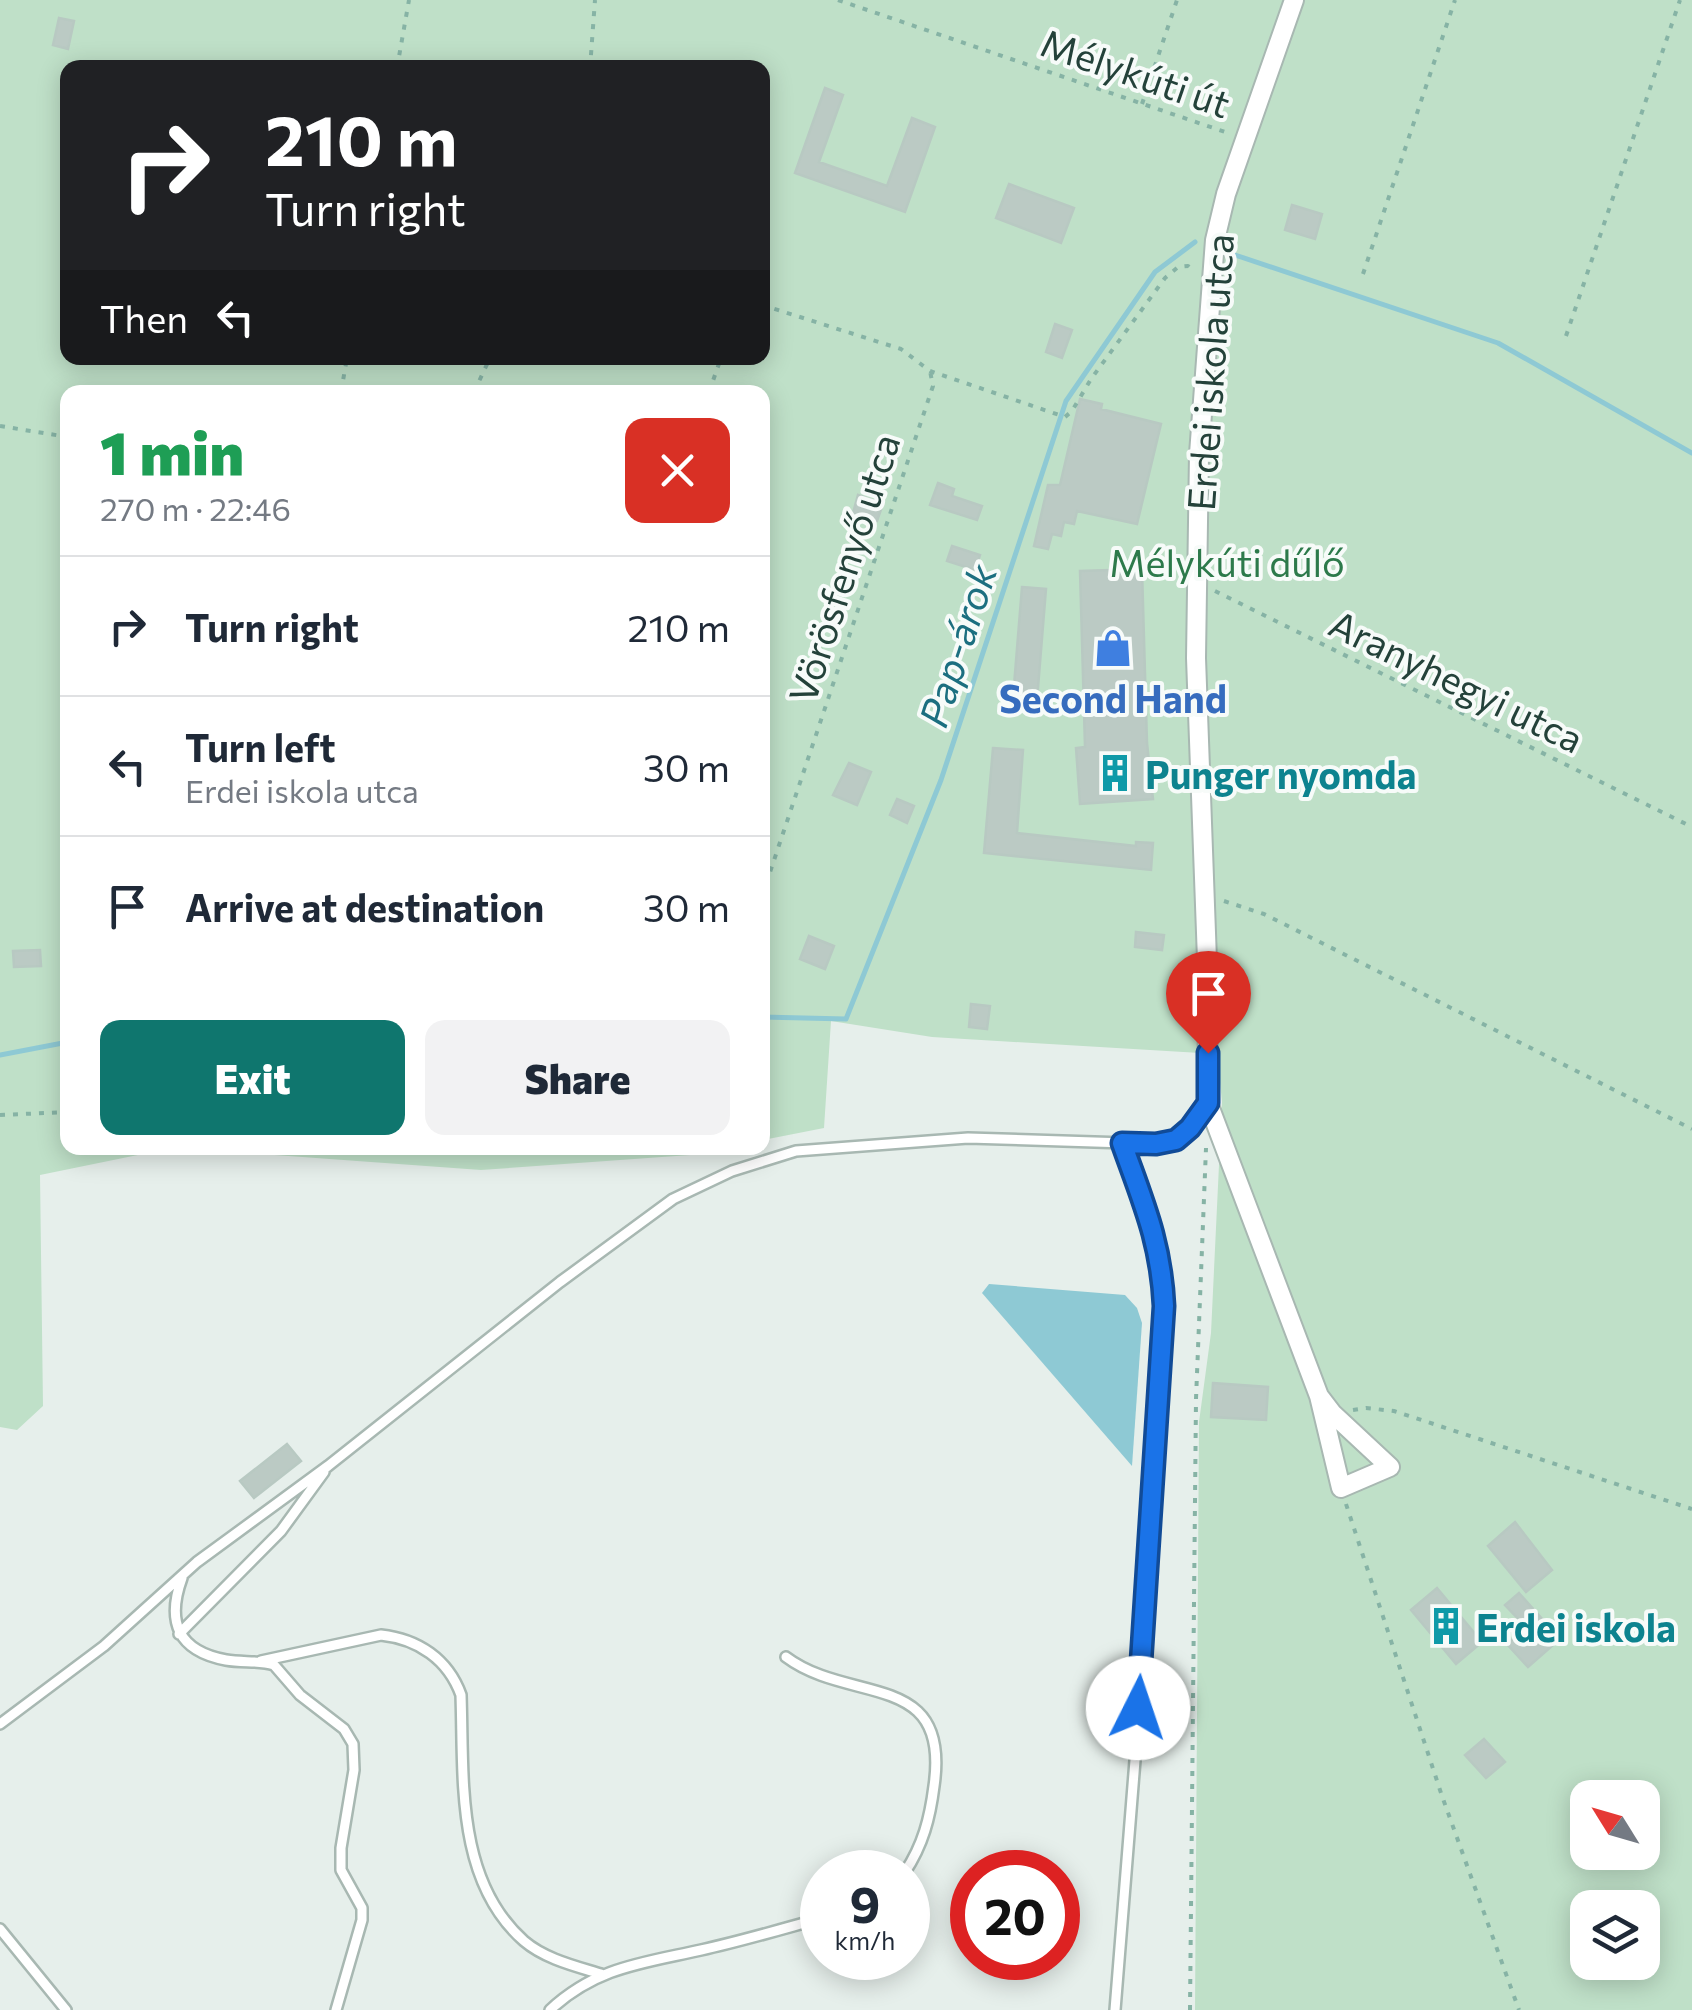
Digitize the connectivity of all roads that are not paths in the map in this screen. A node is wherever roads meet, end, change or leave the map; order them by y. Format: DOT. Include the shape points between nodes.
graph roads {
  1 [pos="1294,0"];
  2 [pos="1208,1103"];
  3 [pos="1122,1143"];
  4 [pos="1320,1396"];
  5 [pos="328,1466"];
  6 [pos="183,1576"];
  7 [pos="180,1634"];
  8 [pos="786,1657"];
  9 [pos="261,1661"];
  10 [pos="0,1724"];
  11 [pos="919,1850"];
  12 [pos="800,1924"];
  13 [pos="0,1928"];
  14 [pos="601,1974"];
  15 [pos="66,2010"];
  16 [pos="336,2010"];
  17 [pos="550,2010"];
  18 [pos="1114,2010"];
  1 -- 2 [label="street, Erdei iskola utca" via="1215,240 1199,454 1196,658"];
  2 -- 3 [label="lane" via="1176,1140"];
  2 -- 4 [label="street, Erdei iskola utca"];
  3 -- 5 [label="lane" via="968,1138 796,1151 732,1171 673,1198"];
  3 -- 18 [label="lane" via="1158,1242 1164,1306"];
  4 -- 4 [label="street, Erdei iskola utca" via="1341,1488 1390,1466 1332,1414"];
  5 -- 6 [label="lane"];
  5 -- 7 [label="lane" via="288,1523"];
  6 -- 7 [label="lane" via="173,1616"];
  6 -- 10 [label="lane"];
  7 -- 9 [label="lane" via="208,1655"];
  8 -- 11 [label="lane" via="802,1669 906,1701 922,1713 933,1736 936,1770"];
  9 -- 14 [label="lane" via="381,1634 420,1646 441,1661 461,1695 468,1832 496,1910 526,1943"];
  9 -- 16 [label="lane" via="330,1715 353,1744 341,1870 362,1920"];
  12 -- 14 [label="lane"];
  13 -- 15 [label="lane"];
  14 -- 17 [label="lane"];
}
